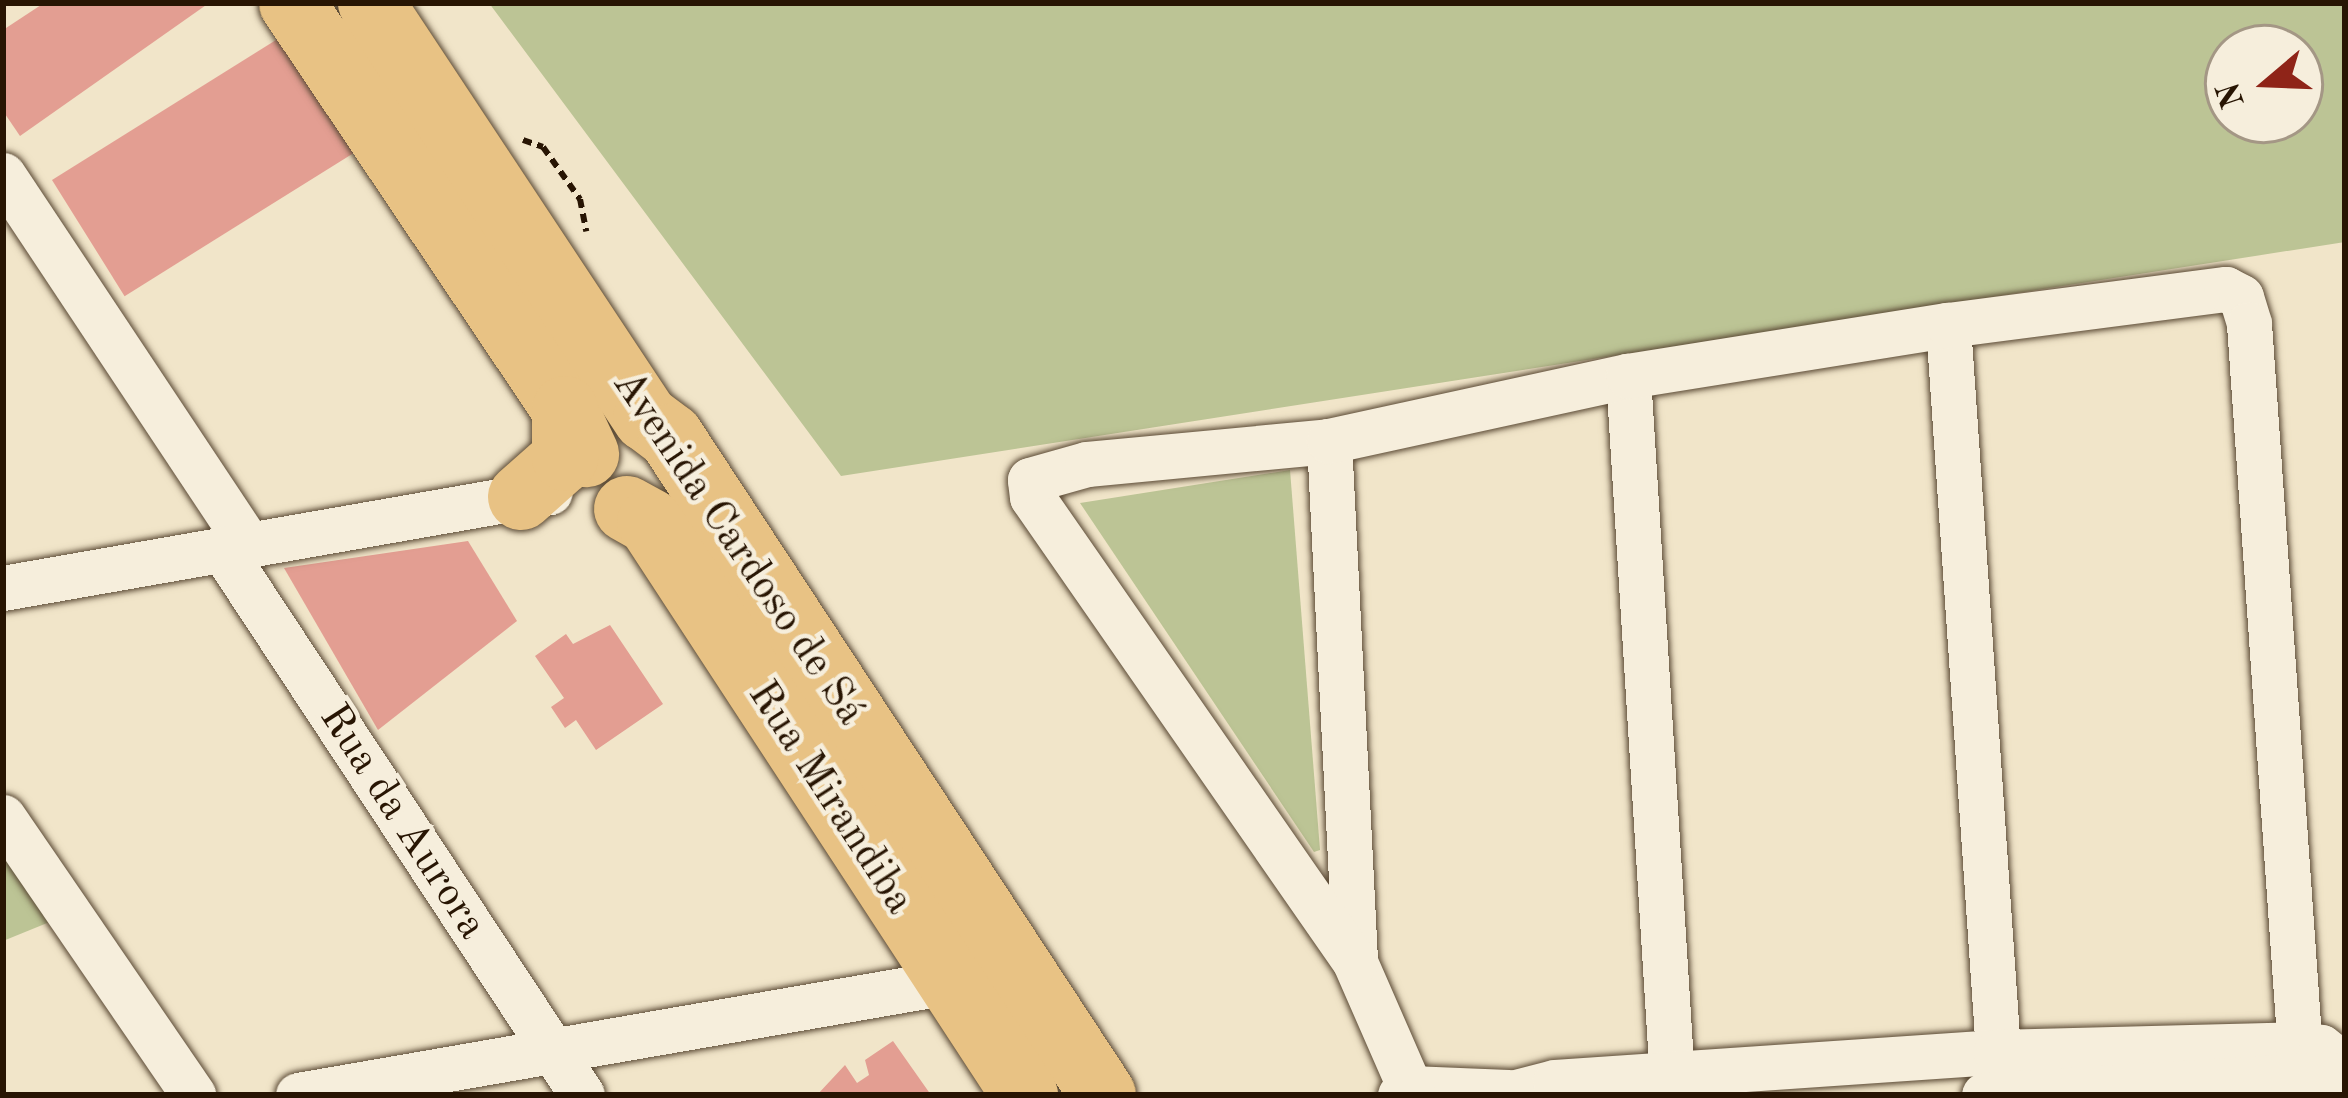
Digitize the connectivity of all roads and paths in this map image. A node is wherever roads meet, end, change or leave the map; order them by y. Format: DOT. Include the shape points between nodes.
graph roads {
  1 [pos="292,3"];
  2 [pos="371,3"];
  3 [pos="3,175"];
  4 [pos="1948,325"];
  5 [pos="1628,376"];
  6 [pos="662,434"];
  7 [pos="1329,441"];
  8 [pos="592,464"];
  9 [pos="521,497"];
  10 [pos="235,546"];
  11 [pos="3,588"];
  12 [pos="3,817"];
  13 [pos="1355,962"];
  14 [pos="948,982"];
  15 [pos="551,1048"];
  16 [pos="2319,1071"];
  17 [pos="1996,1084"];
  18 [pos="1672,1085"];
  19 [pos="1408,1093"];
  20 [pos="1506,1094"];
  21 [pos="193,1095"];
  22 [pos="298,1095"];
  23 [pos="582,1095"];
  24 [pos="1024,1095"];
  25 [pos="1103,1095"];
  1 -- 8 [label="highway, Rua Mirandiba"];
  2 -- 6 [label="highway, Avenida Cardoso de Sá"];
  3 -- 10 [label="street, Rua da Aurora"];
  4 -- 5 [label="street"];
  4 -- 16 [label="street" via="2225,290 2241,297"];
  4 -- 17 [label="street"];
  5 -- 7 [label="street"];
  5 -- 18 [label="street"];
  6 -- 8 [label="highway" via="667,493"];
  6 -- 25 [label="highway, Avenida Cardoso de Sá"];
  7 -- 13 [label="street"];
  7 -- 13 [label="street" via="1087,464 1044,473 1029,488"];
  8 -- 9 [label="highway" via="565,458"];
  8 -- 14 [label="highway, Rua Mirandiba" via="650,522"];
  9 -- 10 [label="street"];
  10 -- 11 [label="street"];
  10 -- 15 [label="street, Rua da Aurora"];
  12 -- 21 [label="street"];
  13 -- 19 [label="street"];
  14 -- 15 [label="street"];
  14 -- 24 [label="highway, Rua Mirandiba"];
  15 -- 22 [label="street"];
  15 -- 23 [label="street, Rua da Aurora"];
  16 -- 17 [label="street"];
  17 -- 18 [label="street"];
  18 -- 20 [label="street"];
  19 -- 20 [label="street"];
}
